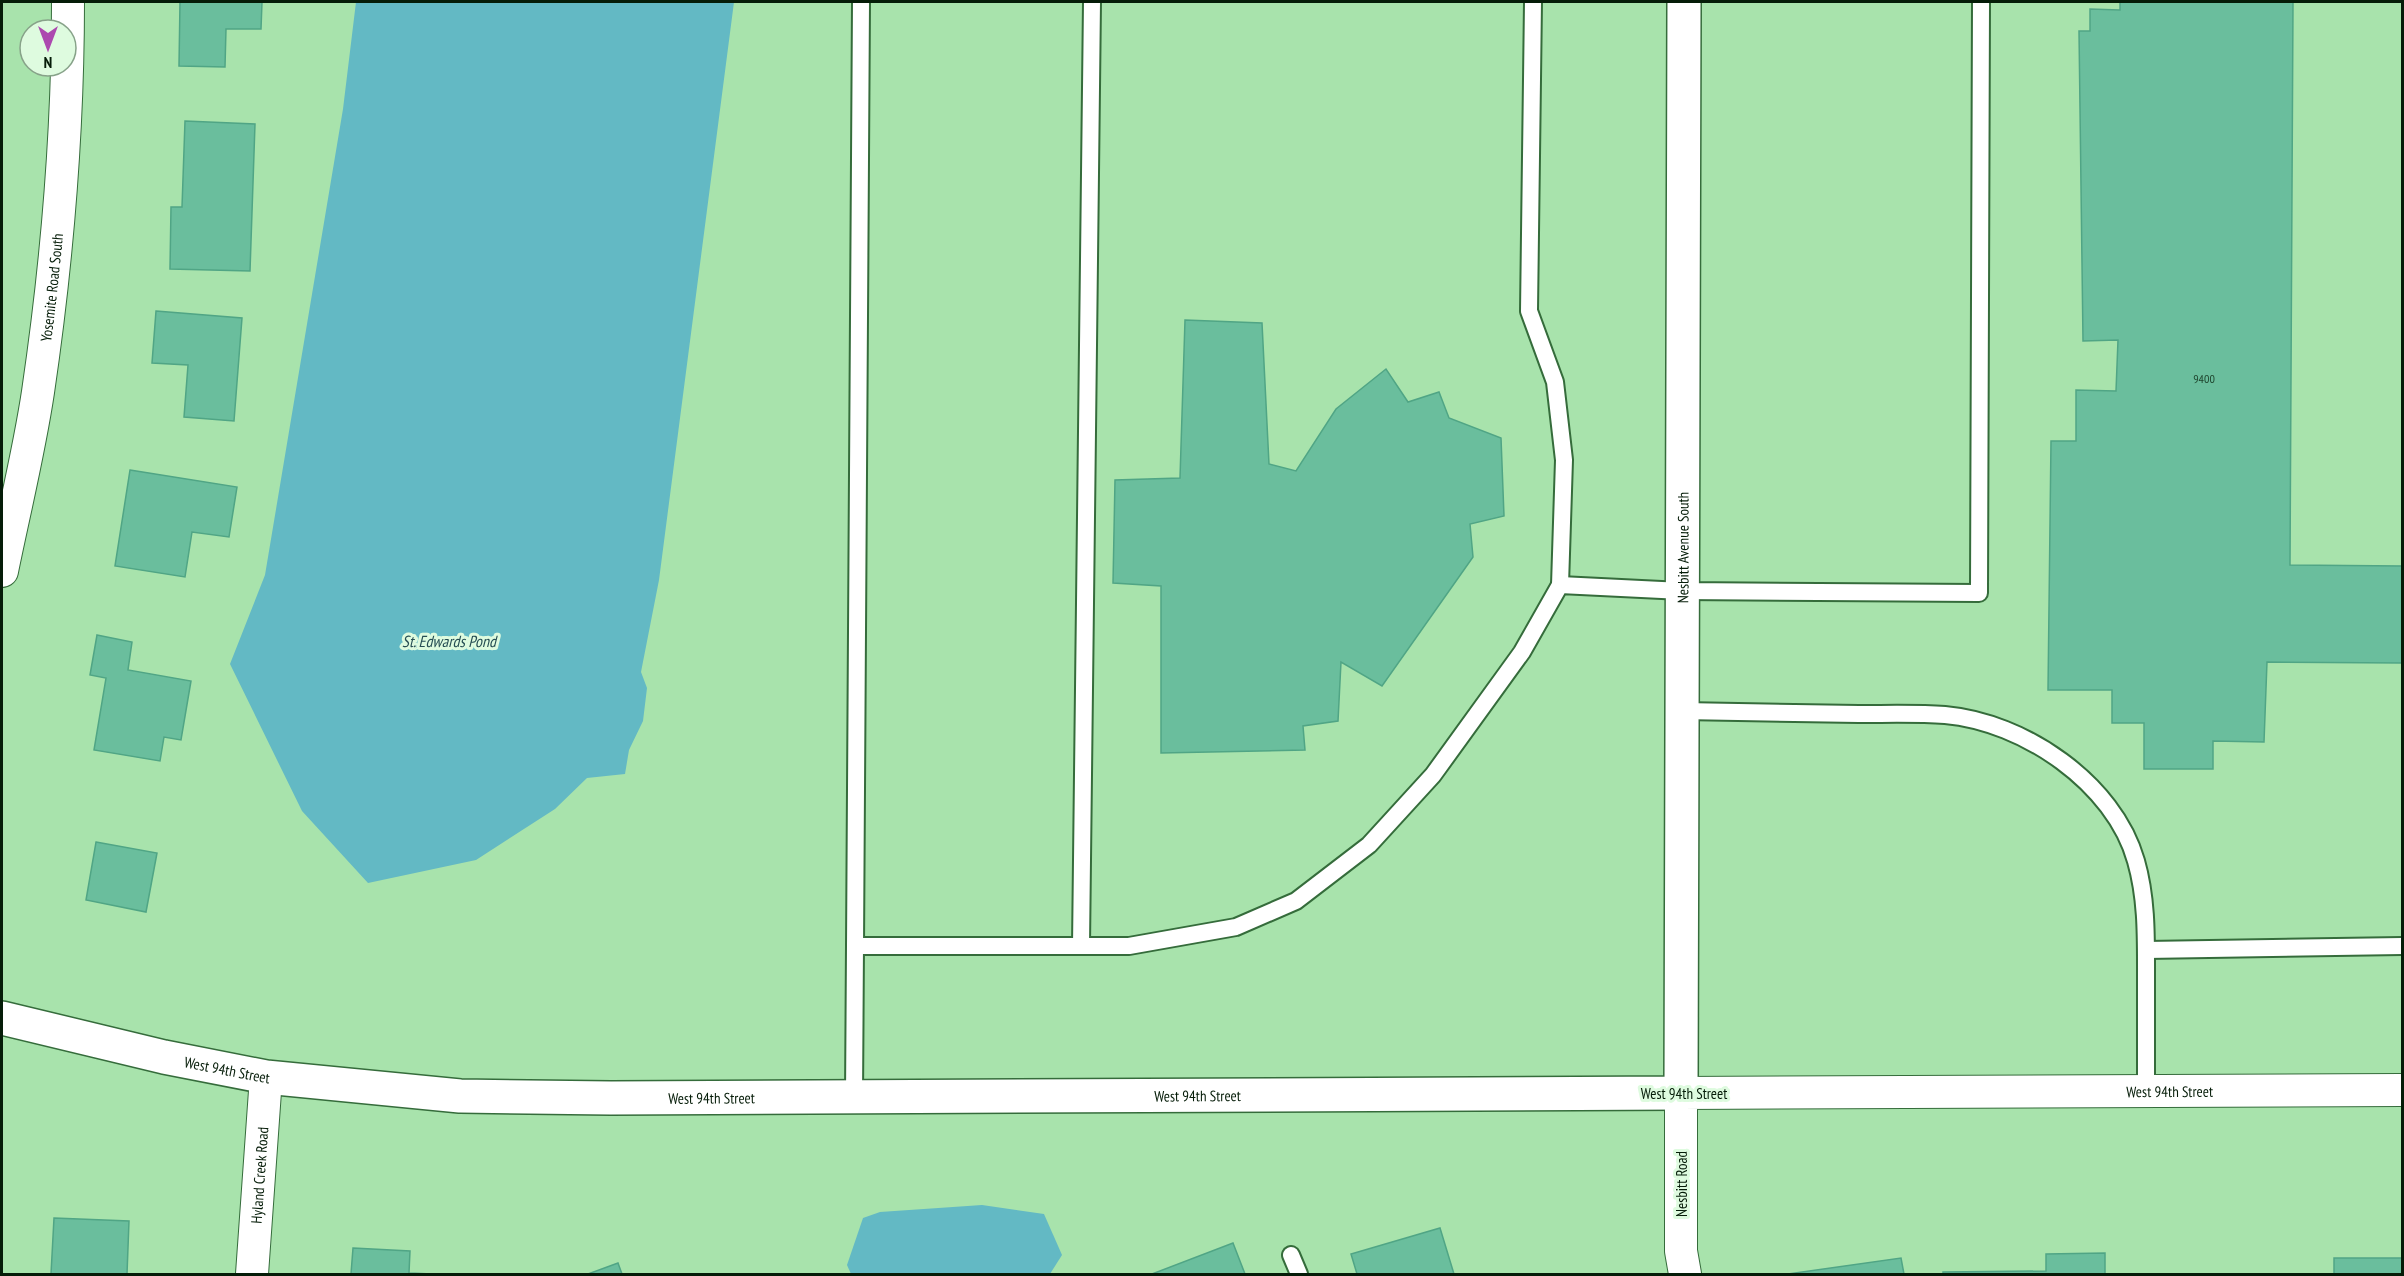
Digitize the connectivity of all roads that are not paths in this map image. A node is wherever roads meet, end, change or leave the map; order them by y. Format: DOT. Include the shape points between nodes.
graph roads {
  1 [pos="68,2"];
  2 [pos="861,2"];
  3 [pos="1092,2"];
  4 [pos="1533,2"];
  5 [pos="1684,2"];
  6 [pos="1981,2"];
  7 [pos="2,571"];
  8 [pos="1560,585"];
  9 [pos="1682,591"];
  10 [pos="1682,711"];
  11 [pos="855,946"];
  12 [pos="1082,946"];
  13 [pos="2403,946"];
  14 [pos="2146,950"];
  15 [pos="2,1018"];
  16 [pos="266,1077"];
  17 [pos="2403,1090"];
  18 [pos="2146,1091"];
  19 [pos="1681,1093"];
  20 [pos="854,1098"];
  21 [pos="1292,1255"];
  22 [pos="252,1275"];
  23 [pos="1299,1275"];
  24 [pos="1685,1275"];
  1 -- 7 [label="street, Yosemite Road South" via="58,222 38,394"];
  2 -- 11 [label="lane"];
  3 -- 12 [label="lane"];
  4 -- 8 [label="lane" via="1529,311 1555,382 1564,460"];
  5 -- 9 [label="street, Nesbitt Avenue South"];
  6 -- 9 [label="lane" via="1979,593"];
  8 -- 9 [label="lane"];
  8 -- 12 [label="lane" via="1522,652 1433,776 1369,844 1296,901 1236,927 1129,946"];
  9 -- 10 [label="street, Nesbitt Avenue South"];
  10 -- 14 [label="lane" via="1946,715 1989,725 2030,742 2074,771 2099,794 2121,824 2136,860 2143,892"];
  10 -- 19 [label="street, Nesbitt Avenue South"];
  11 -- 12 [label="lane"];
  11 -- 20 [label="lane"];
  13 -- 14 [label="lane"];
  14 -- 18 [label="lane"];
  15 -- 16 [label="street, West 94th Street"];
  16 -- 20 [label="street, West 94th Street" via="460,1096"];
  16 -- 22 [label="street, Hyland Creek Road"];
  17 -- 18 [label="street, West 94th Street"];
  18 -- 19 [label="street, West 94th Street"];
  19 -- 20 [label="street, West 94th Street"];
  19 -- 24 [label="street, Nesbitt Road" via="1681,1251"];
  21 -- 23 [label="lane"];
}
